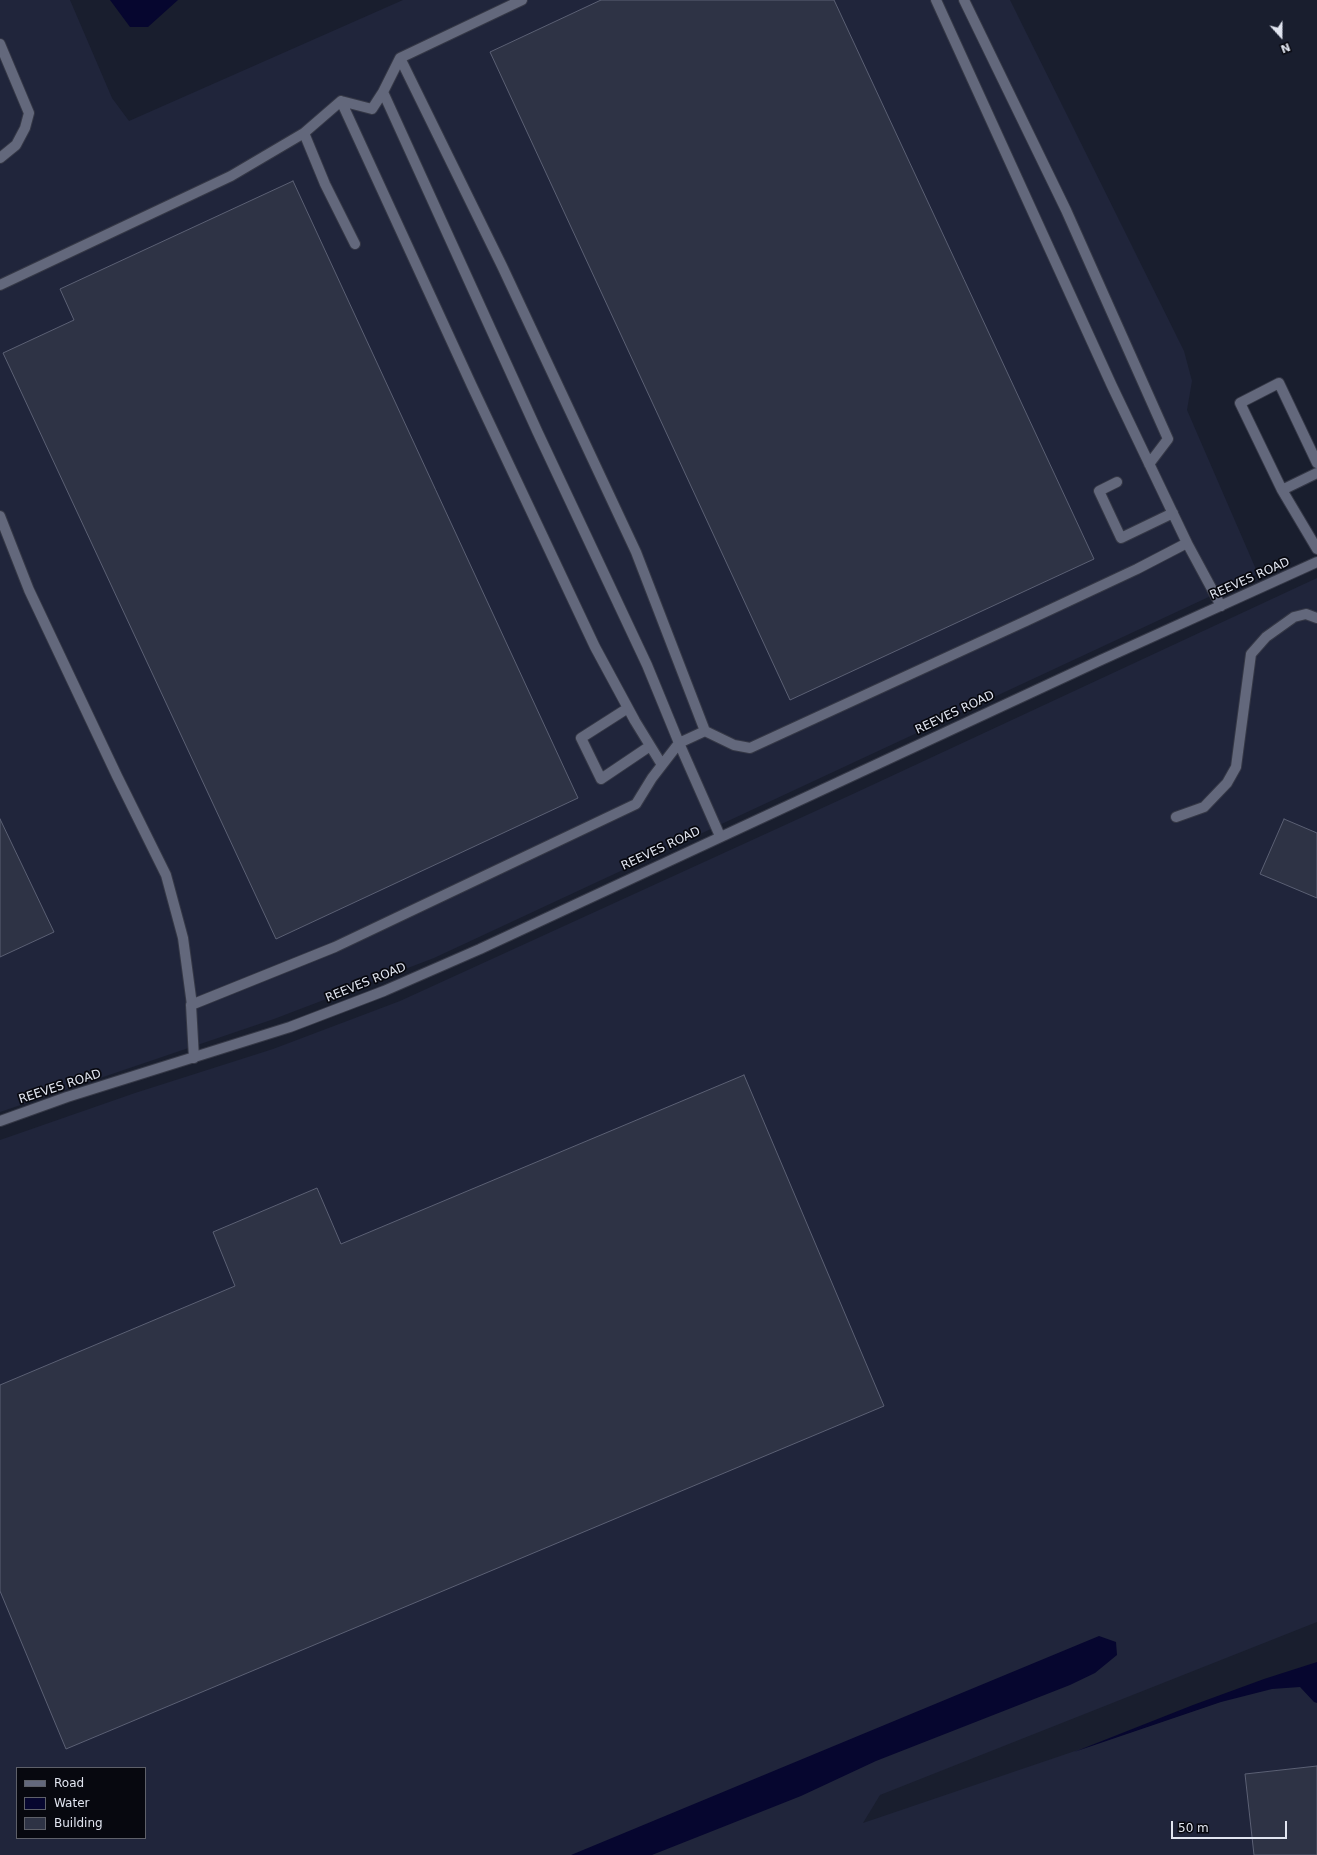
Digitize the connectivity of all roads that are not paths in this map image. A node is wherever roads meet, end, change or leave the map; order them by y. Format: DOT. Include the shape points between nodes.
graph roads {
  1 [pos="522,0"];
  2 [pos="936,0"];
  3 [pos="964,0"];
  4 [pos="0,44"];
  5 [pos="400,58"];
  6 [pos="383,92"];
  7 [pos="341,101"];
  8 [pos="304,133"];
  9 [pos="0,158"];
  10 [pos="355,244"];
  11 [pos="0,285"];
  12 [pos="1317,463"];
  13 [pos="1149,464"];
  14 [pos="1317,473"];
  15 [pos="1117,482"];
  16 [pos="1282,490"];
  17 [pos="1173,512"];
  18 [pos="0,516"];
  19 [pos="1187,542"];
  20 [pos="1317,549"];
  21 [pos="1317,562"];
  22 [pos="1221,606"];
  23 [pos="1317,618"];
  24 [pos="628,708"];
  25 [pos="705,731"];
  26 [pos="679,743"];
  27 [pos="650,746"];
  28 [pos="662,765"];
  29 [pos="1176,817"];
  30 [pos="720,836"];
  31 [pos="192,1005"];
  32 [pos="194,1058"];
  33 [pos="0,1121"];
  1 -- 5 [label="street"];
  2 -- 13 [label="street"];
  3 -- 13 [label="street" via="1066,210 1168,439"];
  4 -- 9 [label="street" via="29,113 16,145"];
  5 -- 6 [label="street"];
  5 -- 25 [label="street" via="502,266 636,552"];
  6 -- 7 [label="street" via="372,109"];
  6 -- 26 [label="street" via="646,665"];
  7 -- 8 [label="street"];
  7 -- 24 [label="street" via="595,648"];
  8 -- 10 [label="street" via="325,184"];
  8 -- 11 [label="street" via="231,176"];
  12 -- 16 [label="street" via="1279,383 1240,404"];
  13 -- 17 [label="street"];
  14 -- 16 [label="street"];
  15 -- 17 [label="street" via="1099,491 1121,538"];
  16 -- 20 [label="street"];
  17 -- 19 [label="street"];
  18 -- 31 [label="street" via="33,597 166,875 183,938"];
  19 -- 22 [label="street"];
  19 -- 25 [label="street" via="1026,622 750,748 734,745"];
  21 -- 22 [label="street, REEVES ROAD"];
  22 -- 30 [label="street, REEVES ROAD"];
  23 -- 29 [label="street" via="1306,614 1294,617 1266,637 1251,654 1236,767 1227,783 1204,807"];
  24 -- 27 [label="street"];
  24 -- 27 [label="street" via="581,738 601,780"];
  25 -- 26 [label="street"];
  26 -- 28 [label="street"];
  26 -- 30 [label="street"];
  27 -- 28 [label="street"];
  28 -- 31 [label="street" via="636,804 591,827 335,947"];
  30 -- 32 [label="street, REEVES ROAD" via="384,991 290,1027"];
  31 -- 32 [label="street"];
  32 -- 33 [label="street, REEVES ROAD" via="67,1097"];
}
